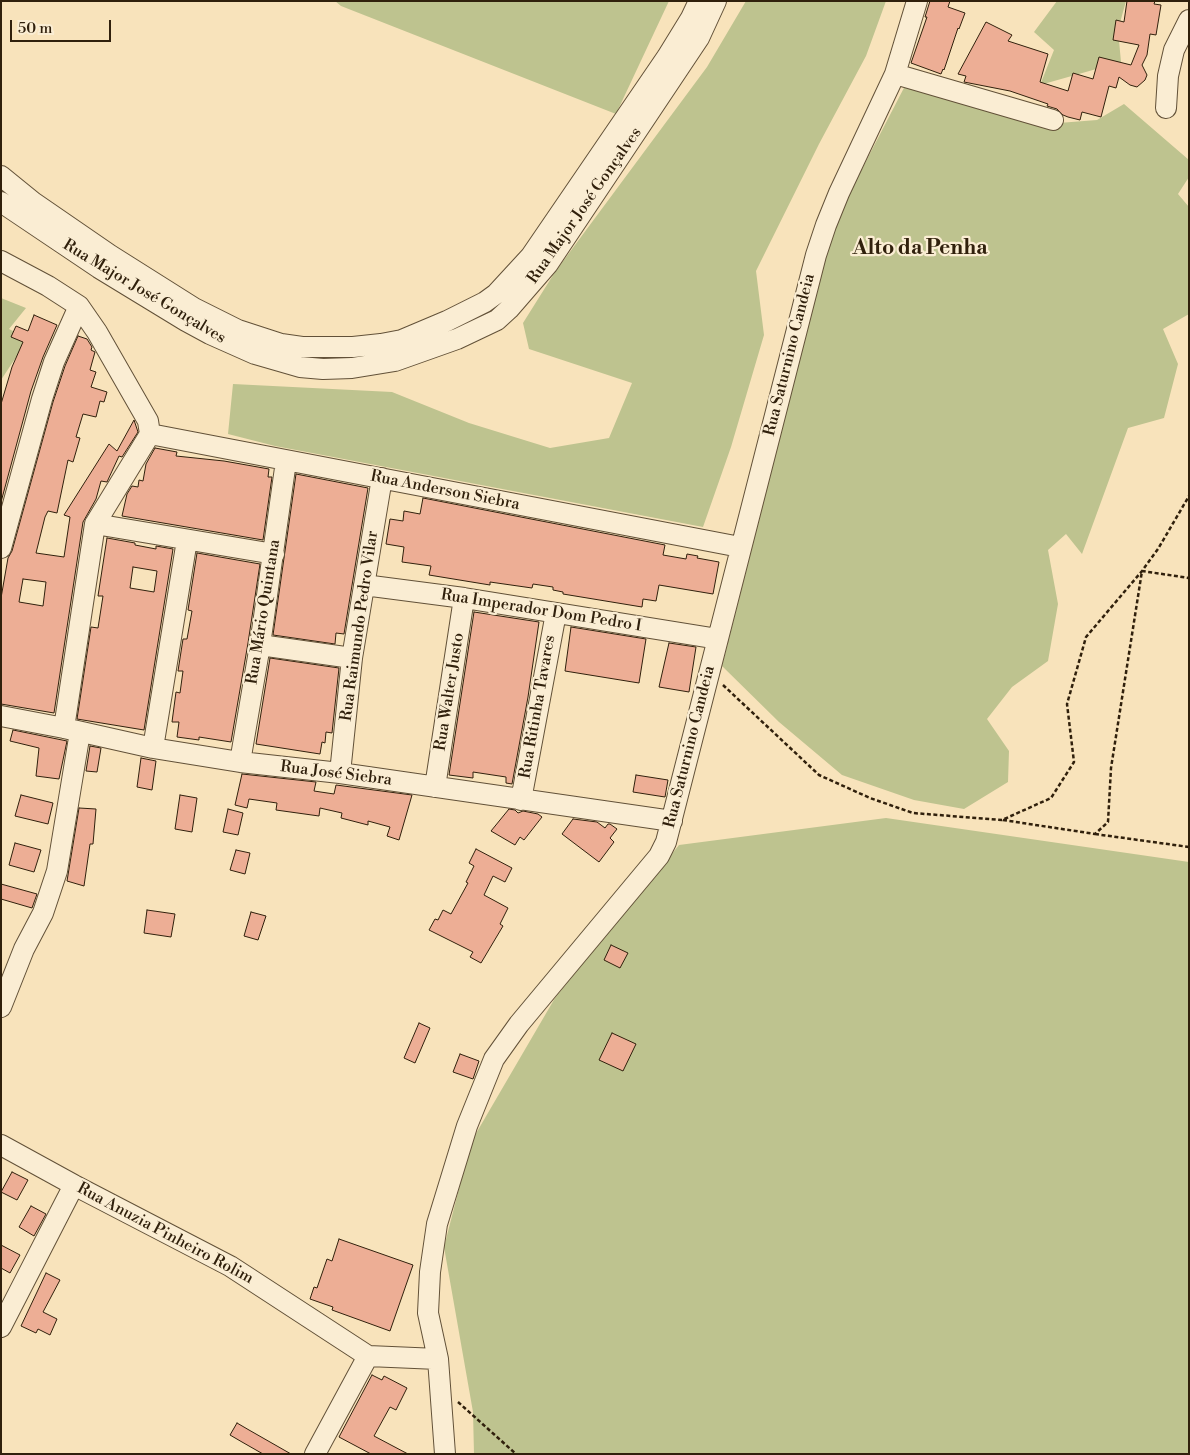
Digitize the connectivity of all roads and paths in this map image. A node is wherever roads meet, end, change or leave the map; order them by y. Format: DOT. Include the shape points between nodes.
graph roads {
  1 [pos="699,1"];
  2 [pos="716,1"];
  3 [pos="917,1"];
  4 [pos="1189,20"];
  5 [pos="895,74"];
  6 [pos="1166,108"];
  7 [pos="1053,120"];
  8 [pos="1,176"];
  9 [pos="1,202"];
  10 [pos="1,261"];
  11 [pos="79,306"];
  12 [pos="150,434"];
  13 [pos="286,461"];
  14 [pos="382,478"];
  15 [pos="1189,496"];
  16 [pos="95,524"];
  17 [pos="187,540"];
  18 [pos="740,547"];
  19 [pos="1,548"];
  20 [pos="274,554"];
  21 [pos="1142,572"];
  22 [pos="1189,578"];
  23 [pos="364,584"];
  24 [pos="464,598"];
  25 [pos="556,613"];
  26 [pos="718,639"];
  27 [pos="260,644"];
  28 [pos="352,658"];
  29 [pos="710,672"];
  30 [pos="1,716"];
  31 [pos="72,730"];
  32 [pos="153,748"];
  33 [pos="240,762"];
  34 [pos="340,773"];
  35 [pos="435,787"];
  36 [pos="521,800"];
  37 [pos="1002,820"];
  38 [pos="672,821"];
  39 [pos="1095,834"];
  40 [pos="1189,847"];
  41 [pos="1,1007"];
  42 [pos="1,1145"];
  43 [pos="74,1185"];
  44 [pos="1,1328"];
  45 [pos="368,1356"];
  46 [pos="438,1359"];
  47 [pos="440,1386"];
  48 [pos="315,1454"];
  49 [pos="445,1454"];
  50 [pos="516,1454"];
  1 -- 8 [label="street, Rua Major José Gonçalves" via="667,57 531,256 485,302 448,322 402,340 354,347 302,347 238,330 194,308 110,255"];
  2 -- 9 [label="street, Rua Major José Gonçalves" via="699,38 586,208 548,264 509,309 496,320 457,339 395,361 323,369 300,367 255,354 186,321"];
  3 -- 5 [label="street, Rua Saturnino Candeia"];
  4 -- 6 [label="street" via="1174,50"];
  5 -- 7 [label="street"];
  5 -- 18 [label="street, Rua Saturnino Candeia" via="826,225 816,255"];
  10 -- 11 [label="street"];
  11 -- 12 [label="street" via="98,332 148,421"];
  11 -- 19 [label="street" via="54,362"];
  12 -- 13 [label="street, Rua Anderson Siebra"];
  12 -- 16 [label="street"];
  13 -- 14 [label="street, Rua Anderson Siebra"];
  13 -- 20 [label="street, Rua Mário Quintana"];
  14 -- 18 [label="street, Rua Anderson Siebra"];
  14 -- 23 [label="street, Rua Raimundo Pedro Vilar"];
  15 -- 21 [label="path"];
  16 -- 17 [label="street"];
  16 -- 31 [label="street"];
  17 -- 20 [label="street"];
  17 -- 32 [label="street"];
  18 -- 26 [label="street, Rua Saturnino Candeia"];
  20 -- 27 [label="street, Rua Mário Quintana"];
  21 -- 22 [label="path"];
  21 -- 37 [label="path" via="1086,637 1067,704 1074,762 1051,798"];
  21 -- 39 [label="path" via="1111,768 1108,822"];
  23 -- 24 [label="street, Rua Imperador Dom Pedro I"];
  23 -- 28 [label="street, Rua Raimundo Pedro Vilar"];
  24 -- 25 [label="street, Rua Imperador Dom Pedro I"];
  24 -- 35 [label="street, Rua Walter Justo"];
  25 -- 26 [label="street, Rua Imperador Dom Pedro I"];
  25 -- 36 [label="street, Rua Ritinha Tavares"];
  26 -- 29 [label="street, Rua Saturnino Candeia"];
  27 -- 28 [label="street"];
  27 -- 33 [label="street, Rua Mário Quintana"];
  28 -- 34 [label="street, Rua Raimundo Pedro Vilar"];
  29 -- 37 [label="path" via="819,775 913,814"];
  29 -- 38 [label="street, Rua Saturnino Candeia"];
  30 -- 31 [label="street, Rua José Siebra"];
  31 -- 32 [label="street, Rua José Siebra"];
  31 -- 41 [label="street" via="57,871 43,913 24,949"];
  32 -- 33 [label="street, Rua José Siebra"];
  33 -- 34 [label="street, Rua José Siebra"];
  34 -- 35 [label="street, Rua José Siebra"];
  35 -- 36 [label="street, Rua José Siebra"];
  36 -- 38 [label="street, Rua José Siebra"];
  37 -- 39 [label="path"];
  38 -- 46 [label="street, Rua Saturnino Candeia" via="659,856 494,1058 466,1126 437,1224 428,1314"];
  39 -- 40 [label="path"];
  42 -- 43 [label="street, Rua Anuzia Pinheiro Rolim"];
  43 -- 44 [label="street"];
  43 -- 45 [label="street, Rua Anuzia Pinheiro Rolim" via="230,1266"];
  45 -- 46 [label="street"];
  45 -- 48 [label="street"];
  46 -- 47 [label="street, Rua Saturnino Candeia"];
  47 -- 49 [label="street, Rua Saturnino Candeia"];
  47 -- 50 [label="path"];
}
